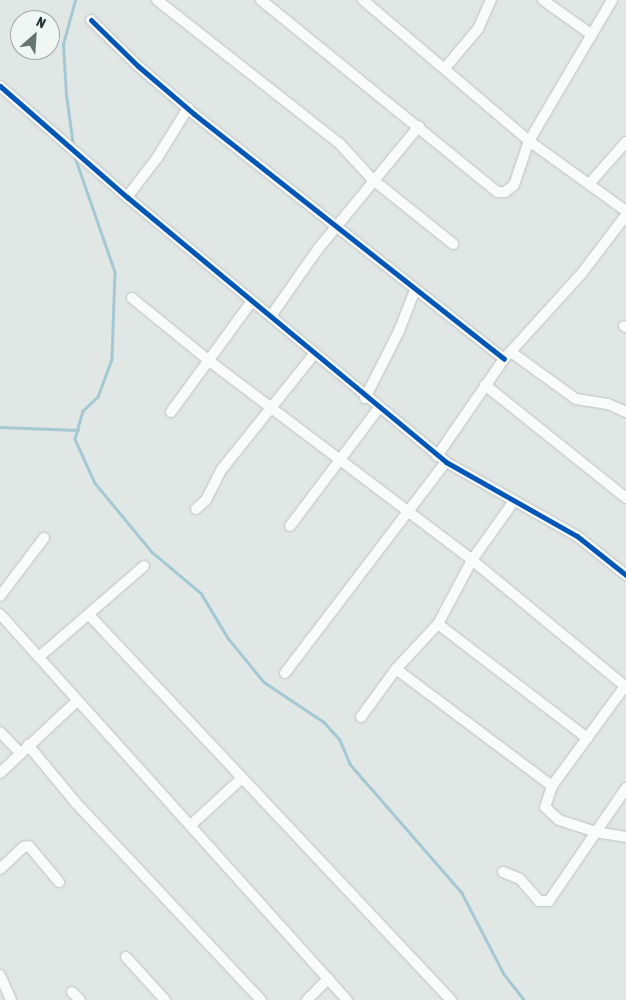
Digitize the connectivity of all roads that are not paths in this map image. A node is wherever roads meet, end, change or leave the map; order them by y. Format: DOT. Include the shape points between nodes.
graph roads {
  1 [pos="157,0"];
  2 [pos="260,0"];
  3 [pos="363,0"];
  4 [pos="492,0"];
  5 [pos="543,0"];
  6 [pos="612,0"];
  7 [pos="91,20"];
  8 [pos="592,35"];
  9 [pos="445,68"];
  10 [pos="0,86"];
  11 [pos="188,108"];
  12 [pos="419,126"];
  13 [pos="529,141"];
  14 [pos="626,142"];
  15 [pos="372,179"];
  16 [pos="590,184"];
  17 [pos="127,197"];
  18 [pos="626,210"];
  19 [pos="626,215"];
  20 [pos="336,227"];
  21 [pos="453,244"];
  22 [pos="415,290"];
  23 [pos="132,298"];
  24 [pos="252,301"];
  25 [pos="271,316"];
  26 [pos="314,354"];
  27 [pos="507,355"];
  28 [pos="208,360"];
  29 [pos="485,385"];
  30 [pos="365,398"];
  31 [pos="270,407"];
  32 [pos="379,408"];
  33 [pos="171,412"];
  34 [pos="626,412"];
  35 [pos="340,458"];
  36 [pos="441,459"];
  37 [pos="626,498"];
  38 [pos="514,501"];
  39 [pos="196,508"];
  40 [pos="406,512"];
  41 [pos="290,526"];
  42 [pos="44,538"];
  43 [pos="472,560"];
  44 [pos="144,566"];
  45 [pos="626,575"];
  46 [pos="0,596"];
  47 [pos="0,614"];
  48 [pos="90,616"];
  49 [pos="438,624"];
  50 [pos="39,657"];
  51 [pos="396,669"];
  52 [pos="285,672"];
  53 [pos="626,686"];
  54 [pos="77,701"];
  55 [pos="362,717"];
  56 [pos="0,732"];
  57 [pos="587,738"];
  58 [pos="28,745"];
  59 [pos="21,754"];
  60 [pos="0,773"];
  61 [pos="242,778"];
  62 [pos="552,786"];
  63 [pos="626,788"];
  64 [pos="192,824"];
  65 [pos="595,832"];
  66 [pos="626,837"];
  67 [pos="0,869"];
  68 [pos="503,872"];
  69 [pos="59,882"];
  70 [pos="126,957"];
  71 [pos="0,975"];
  72 [pos="328,979"];
  73 [pos="72,992"];
  74 [pos="12,1000"];
  75 [pos="80,1000"];
  76 [pos="166,1000"];
  77 [pos="261,1000"];
  78 [pos="307,1000"];
  79 [pos="348,1000"];
  80 [pos="452,1000"];
  1 -- 15 [label="street" via="339,143"];
  2 -- 12 [label="street"];
  3 -- 9 [label="street"];
  4 -- 9 [label="street" via="472,38"];
  5 -- 8 [label="street"];
  6 -- 8 [label="street"];
  7 -- 11 [label="street"];
  8 -- 13 [label="street"];
  9 -- 13 [label="street"];
  10 -- 17 [label="street"];
  11 -- 17 [label="street" via="157,158"];
  11 -- 20 [label="street"];
  12 -- 13 [label="street" via="497,192 505,192 514,185"];
  12 -- 15 [label="street"];
  13 -- 16 [label="street"];
  14 -- 16 [label="street"];
  15 -- 20 [label="street"];
  15 -- 21 [label="street"];
  16 -- 18 [label="street"];
  17 -- 24 [label="street"];
  19 -- 27 [label="street" via="582,273"];
  20 -- 22 [label="street"];
  20 -- 25 [label="street"];
  22 -- 27 [label="street"];
  22 -- 30 [label="street" via="399,331"];
  23 -- 28 [label="street"];
  24 -- 25 [label="street"];
  24 -- 28 [label="street"];
  25 -- 26 [label="street"];
  26 -- 30 [label="street"];
  26 -- 31 [label="street"];
  27 -- 29 [label="street"];
  27 -- 34 [label="street" via="576,399 608,404"];
  28 -- 31 [label="street"];
  28 -- 33 [label="street"];
  29 -- 36 [label="street"];
  29 -- 37 [label="street"];
  30 -- 32 [label="street"];
  31 -- 35 [label="street"];
  31 -- 39 [label="street" via="222,469 206,500"];
  32 -- 35 [label="street"];
  32 -- 36 [label="street"];
  35 -- 40 [label="street"];
  35 -- 41 [label="street"];
  36 -- 38 [label="street"];
  36 -- 40 [label="street"];
  38 -- 43 [label="street"];
  38 -- 45 [label="street" via="577,536"];
  40 -- 43 [label="street"];
  40 -- 52 [label="street"];
  42 -- 46 [label="street"];
  43 -- 49 [label="street"];
  43 -- 53 [label="street"];
  44 -- 48 [label="street"];
  47 -- 50 [label="street"];
  48 -- 50 [label="street"];
  48 -- 61 [label="street"];
  49 -- 51 [label="street"];
  49 -- 57 [label="street"];
  50 -- 54 [label="street"];
  51 -- 55 [label="street"];
  51 -- 62 [label="street"];
  53 -- 57 [label="street"];
  54 -- 58 [label="street"];
  54 -- 64 [label="street"];
  56 -- 59 [label="street"];
  57 -- 62 [label="street"];
  58 -- 59 [label="street"];
  58 -- 77 [label="street" via="76,803"];
  59 -- 60 [label="street"];
  61 -- 64 [label="street"];
  61 -- 80 [label="street"];
  62 -- 65 [label="street" via="545,807 548,812 559,820"];
  63 -- 65 [label="street"];
  64 -- 72 [label="street"];
  65 -- 66 [label="street"];
  65 -- 68 [label="street" via="548,901 539,902 520,879"];
  67 -- 69 [label="street" via="29,846"];
  70 -- 76 [label="street"];
  71 -- 74 [label="street"];
  72 -- 78 [label="street"];
  72 -- 79 [label="street"];
  73 -- 75 [label="street"];
}
